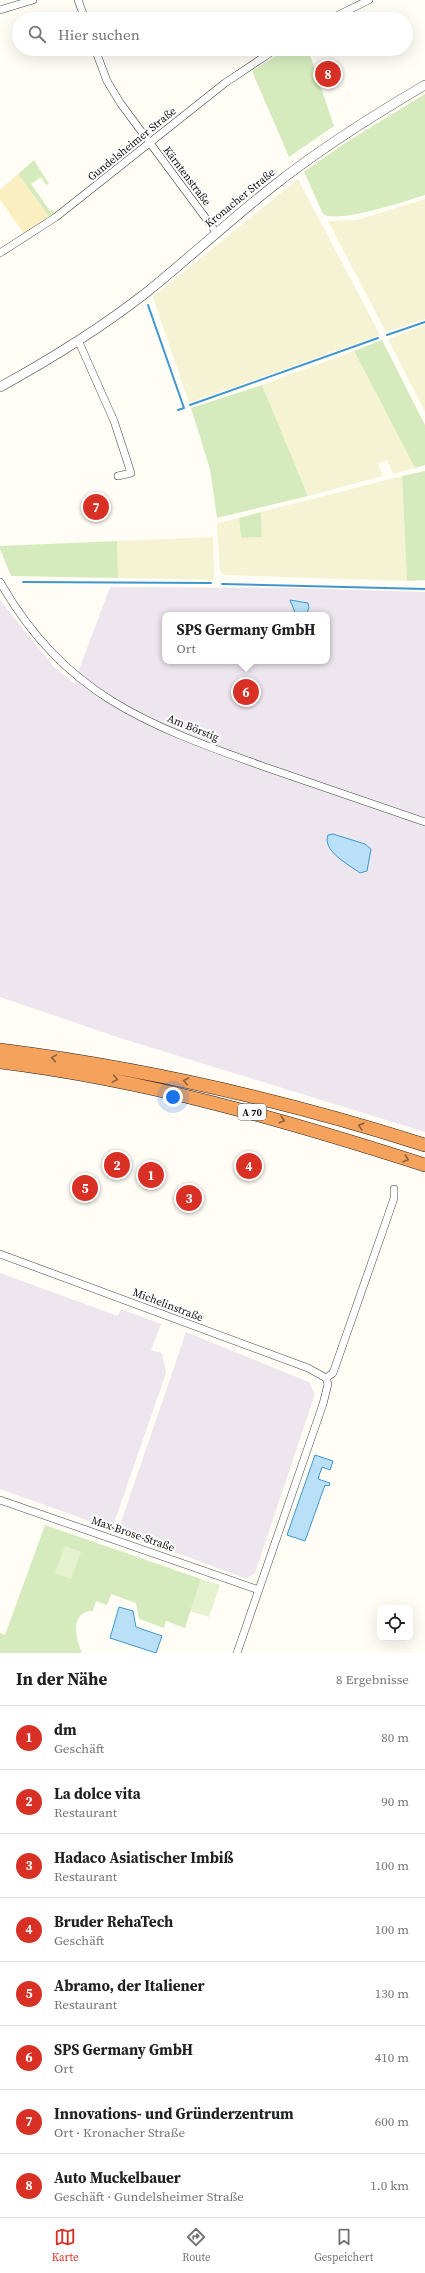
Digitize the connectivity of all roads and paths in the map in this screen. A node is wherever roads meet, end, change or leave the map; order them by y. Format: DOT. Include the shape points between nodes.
graph roads {
  1 [pos="32,0"];
  2 [pos="78,0"];
  3 [pos="369,0"];
  4 [pos="0,10"];
  5 [pos="82,12"];
  6 [pos="344,12"];
  7 [pos="98,56"];
  8 [pos="266,56"];
  9 [pos="425,85"];
  10 [pos="150,144"];
  11 [pos="216,232"];
  12 [pos="0,253"];
  13 [pos="78,340"];
  14 [pos="0,387"];
  15 [pos="118,476"];
  16 [pos="0,582"];
  17 [pos="425,822"];
  18 [pos="0,1041"];
  19 [pos="0,1050"];
  20 [pos="30,1054"];
  21 [pos="0,1062"];
  22 [pos="425,1145"];
  23 [pos="425,1165"];
  24 [pos="394,1190"];
  25 [pos="0,1254"];
  26 [pos="326,1378"];
  27 [pos="0,1500"];
  28 [pos="259,1590"];
  29 [pos="237,1653"];
  1 -- 4 [label="street"];
  2 -- 5 [label="street"];
  3 -- 6 [label="street"];
  7 -- 10 [label="street, Kärntenstraße" via="112,90"];
  8 -- 10 [label="street, Gundelsheimer Straße" via="225,83"];
  9 -- 11 [label="street, Kronacher Straße" via="298,167"];
  10 -- 11 [label="street, Kärntenstraße"];
  10 -- 12 [label="street, Gundelsheimer Straße" via="56,218"];
  11 -- 13 [label="street, Kronacher Straße" via="147,291"];
  13 -- 14 [label="street, Kronacher Straße"];
  13 -- 15 [label="street" via="114,421 131,473"];
  16 -- 17 [label="street, Am Börstig" via="13,605 45,646 78,677 124,710 205,746"];
  18 -- 20 [label="highway"];
  19 -- 20 [label="highway, A 70"];
  22 -- 20 [label="highway, A 70, one-way" via="307,1111 187,1082"];
  21 -- 23 [label="highway, A 70, one-way" via="76,1072 195,1097 275,1118"];
  24 -- 26 [label="street" via="389,1213 333,1373"];
  25 -- 26 [label="street, Michelinstraße" via="308,1368"];
  26 -- 28 [label="street" via="328,1384 323,1404"];
  27 -- 28 [label="street, Max-Brose-Straße"];
  28 -- 29 [label="street"];
}
